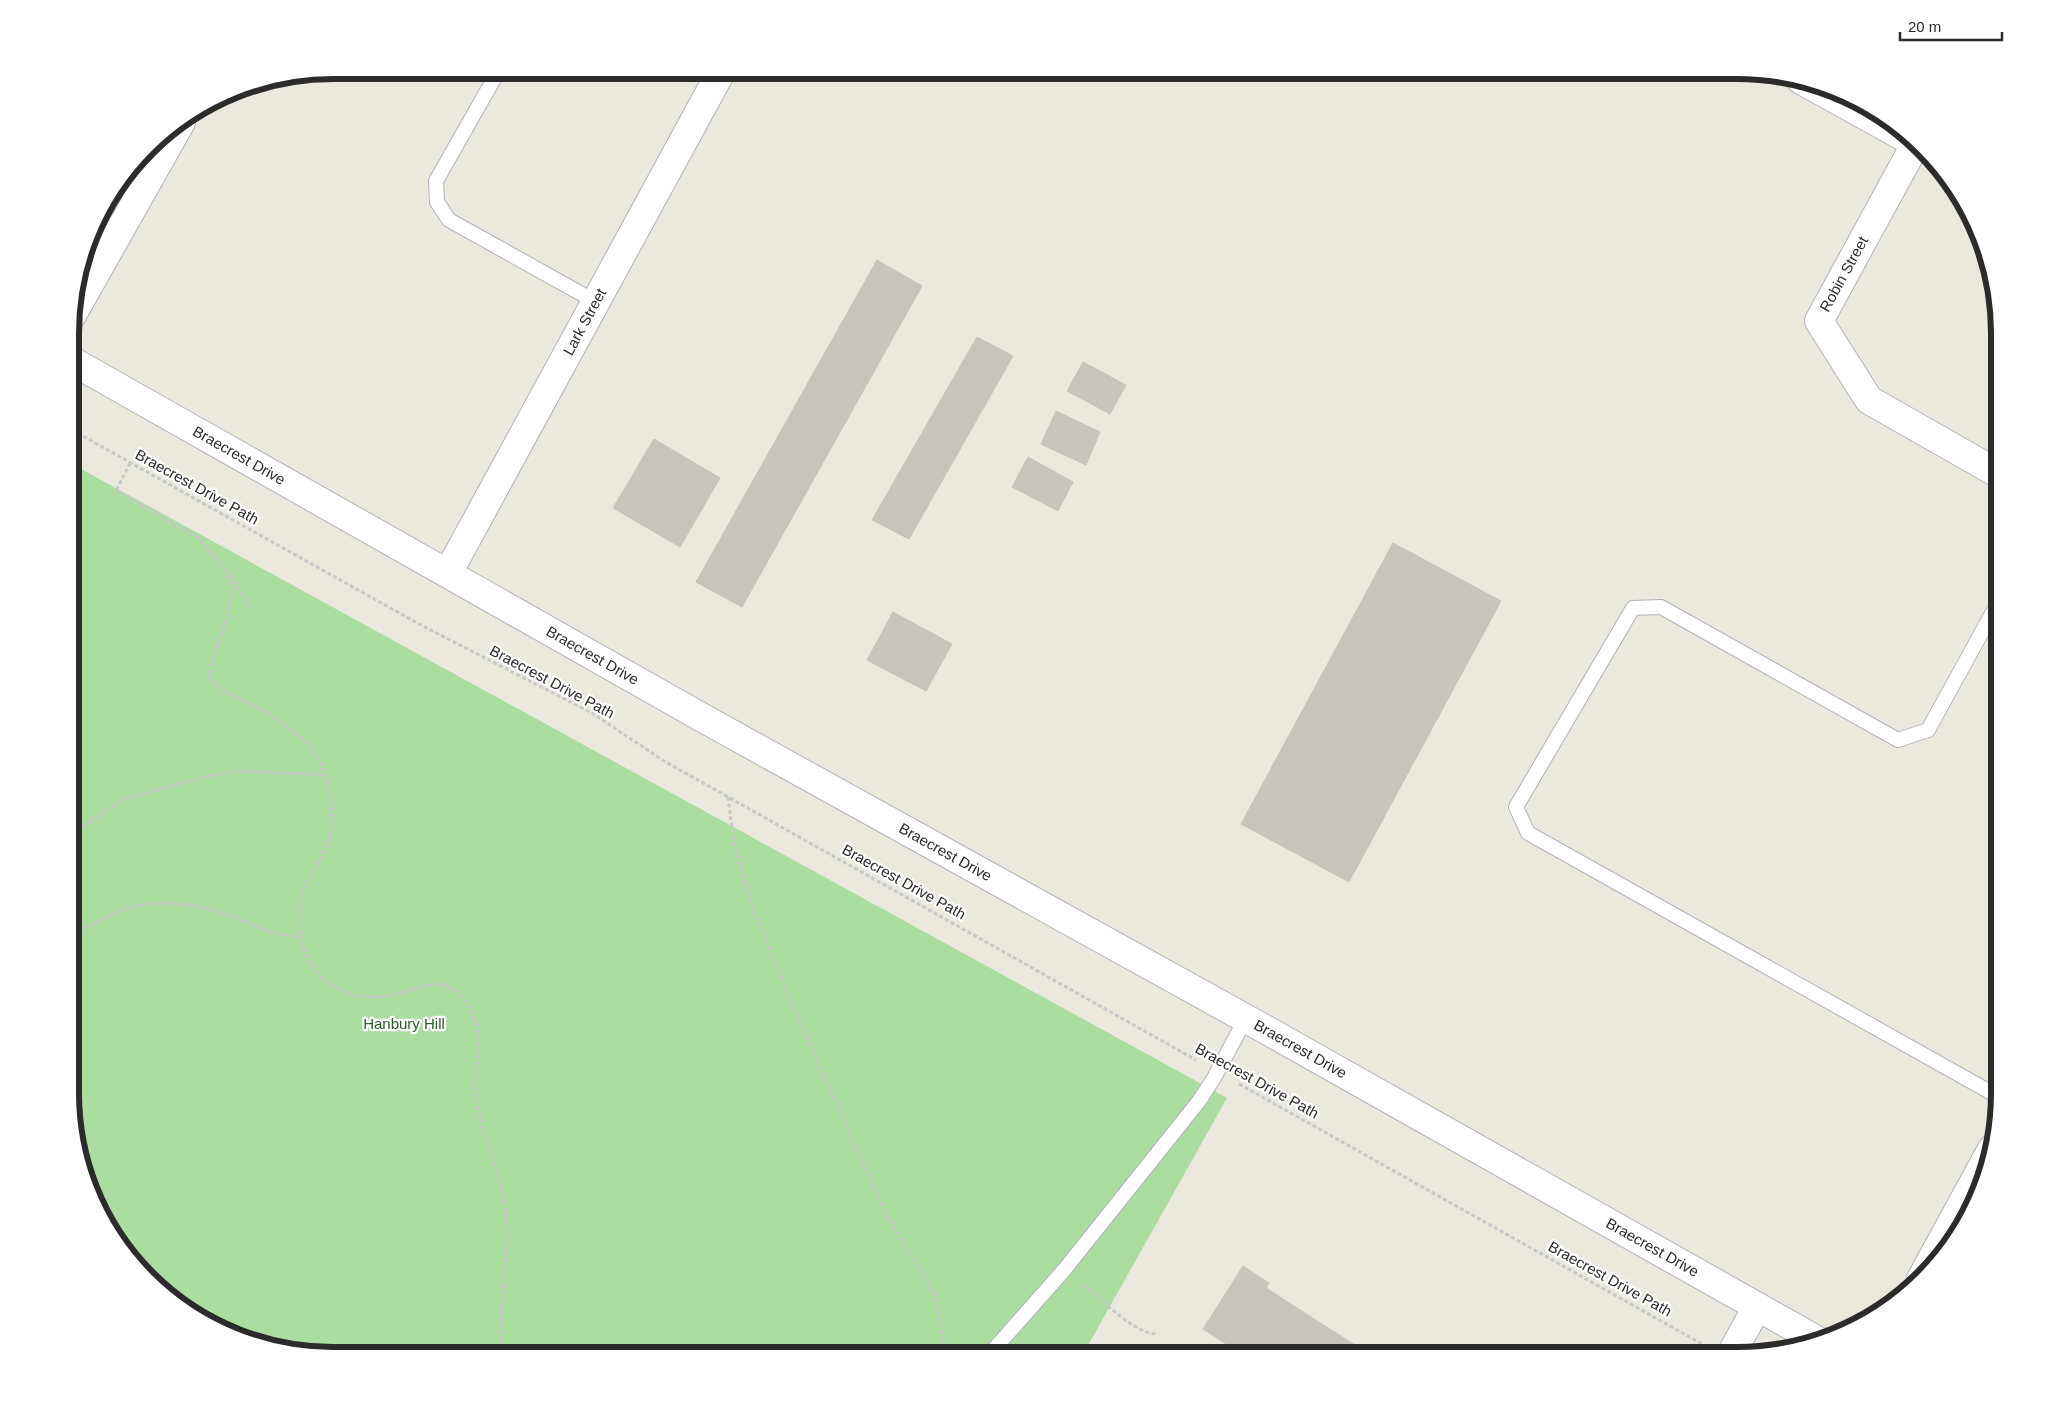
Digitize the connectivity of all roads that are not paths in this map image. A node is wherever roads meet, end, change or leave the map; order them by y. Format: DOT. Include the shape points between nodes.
graph roads {
  1 [pos="494,79"];
  2 [pos="717,79"];
  3 [pos="1830,96"];
  4 [pos="1889,129"];
  5 [pos="174,134"];
  6 [pos="1911,148"];
  7 [pos="81,299"];
  8 [pos="596,302"];
  9 [pos="79,365"];
  10 [pos="1991,469"];
  11 [pos="448,573"];
  12 [pos="1991,617"];
  13 [pos="1246,1018"];
  14 [pos="1991,1092"];
  15 [pos="1978,1174"];
  16 [pos="1936,1252"];
  17 [pos="1757,1307"];
  18 [pos="1810,1337"];
  19 [pos="996,1347"];
  20 [pos="1722,1347"];
  1 -- 8 [label="lane" via="436,181 437,202 448,220"];
  2 -- 8 [label="street, Lark Street"];
  3 -- 4 [label="street"];
  5 -- 7 [label="street"];
  6 -- 10 [label="street, Robin Street" via="1819,321 1869,400"];
  8 -- 11 [label="street, Lark Street"];
  9 -- 11 [label="street, Braecrest Drive"];
  11 -- 13 [label="street, Braecrest Drive" via="710,722"];
  12 -- 14 [label="lane" via="1928,730 1898,740 1661,607 1633,608 1516,807 1528,833"];
  13 -- 17 [label="street, Braecrest Drive"];
  13 -- 19 [label="lane" via="1199,1101 1064,1270"];
  15 -- 16 [label="street"];
  17 -- 18 [label="street, Braecrest Drive"];
  17 -- 20 [label="street"];
}
